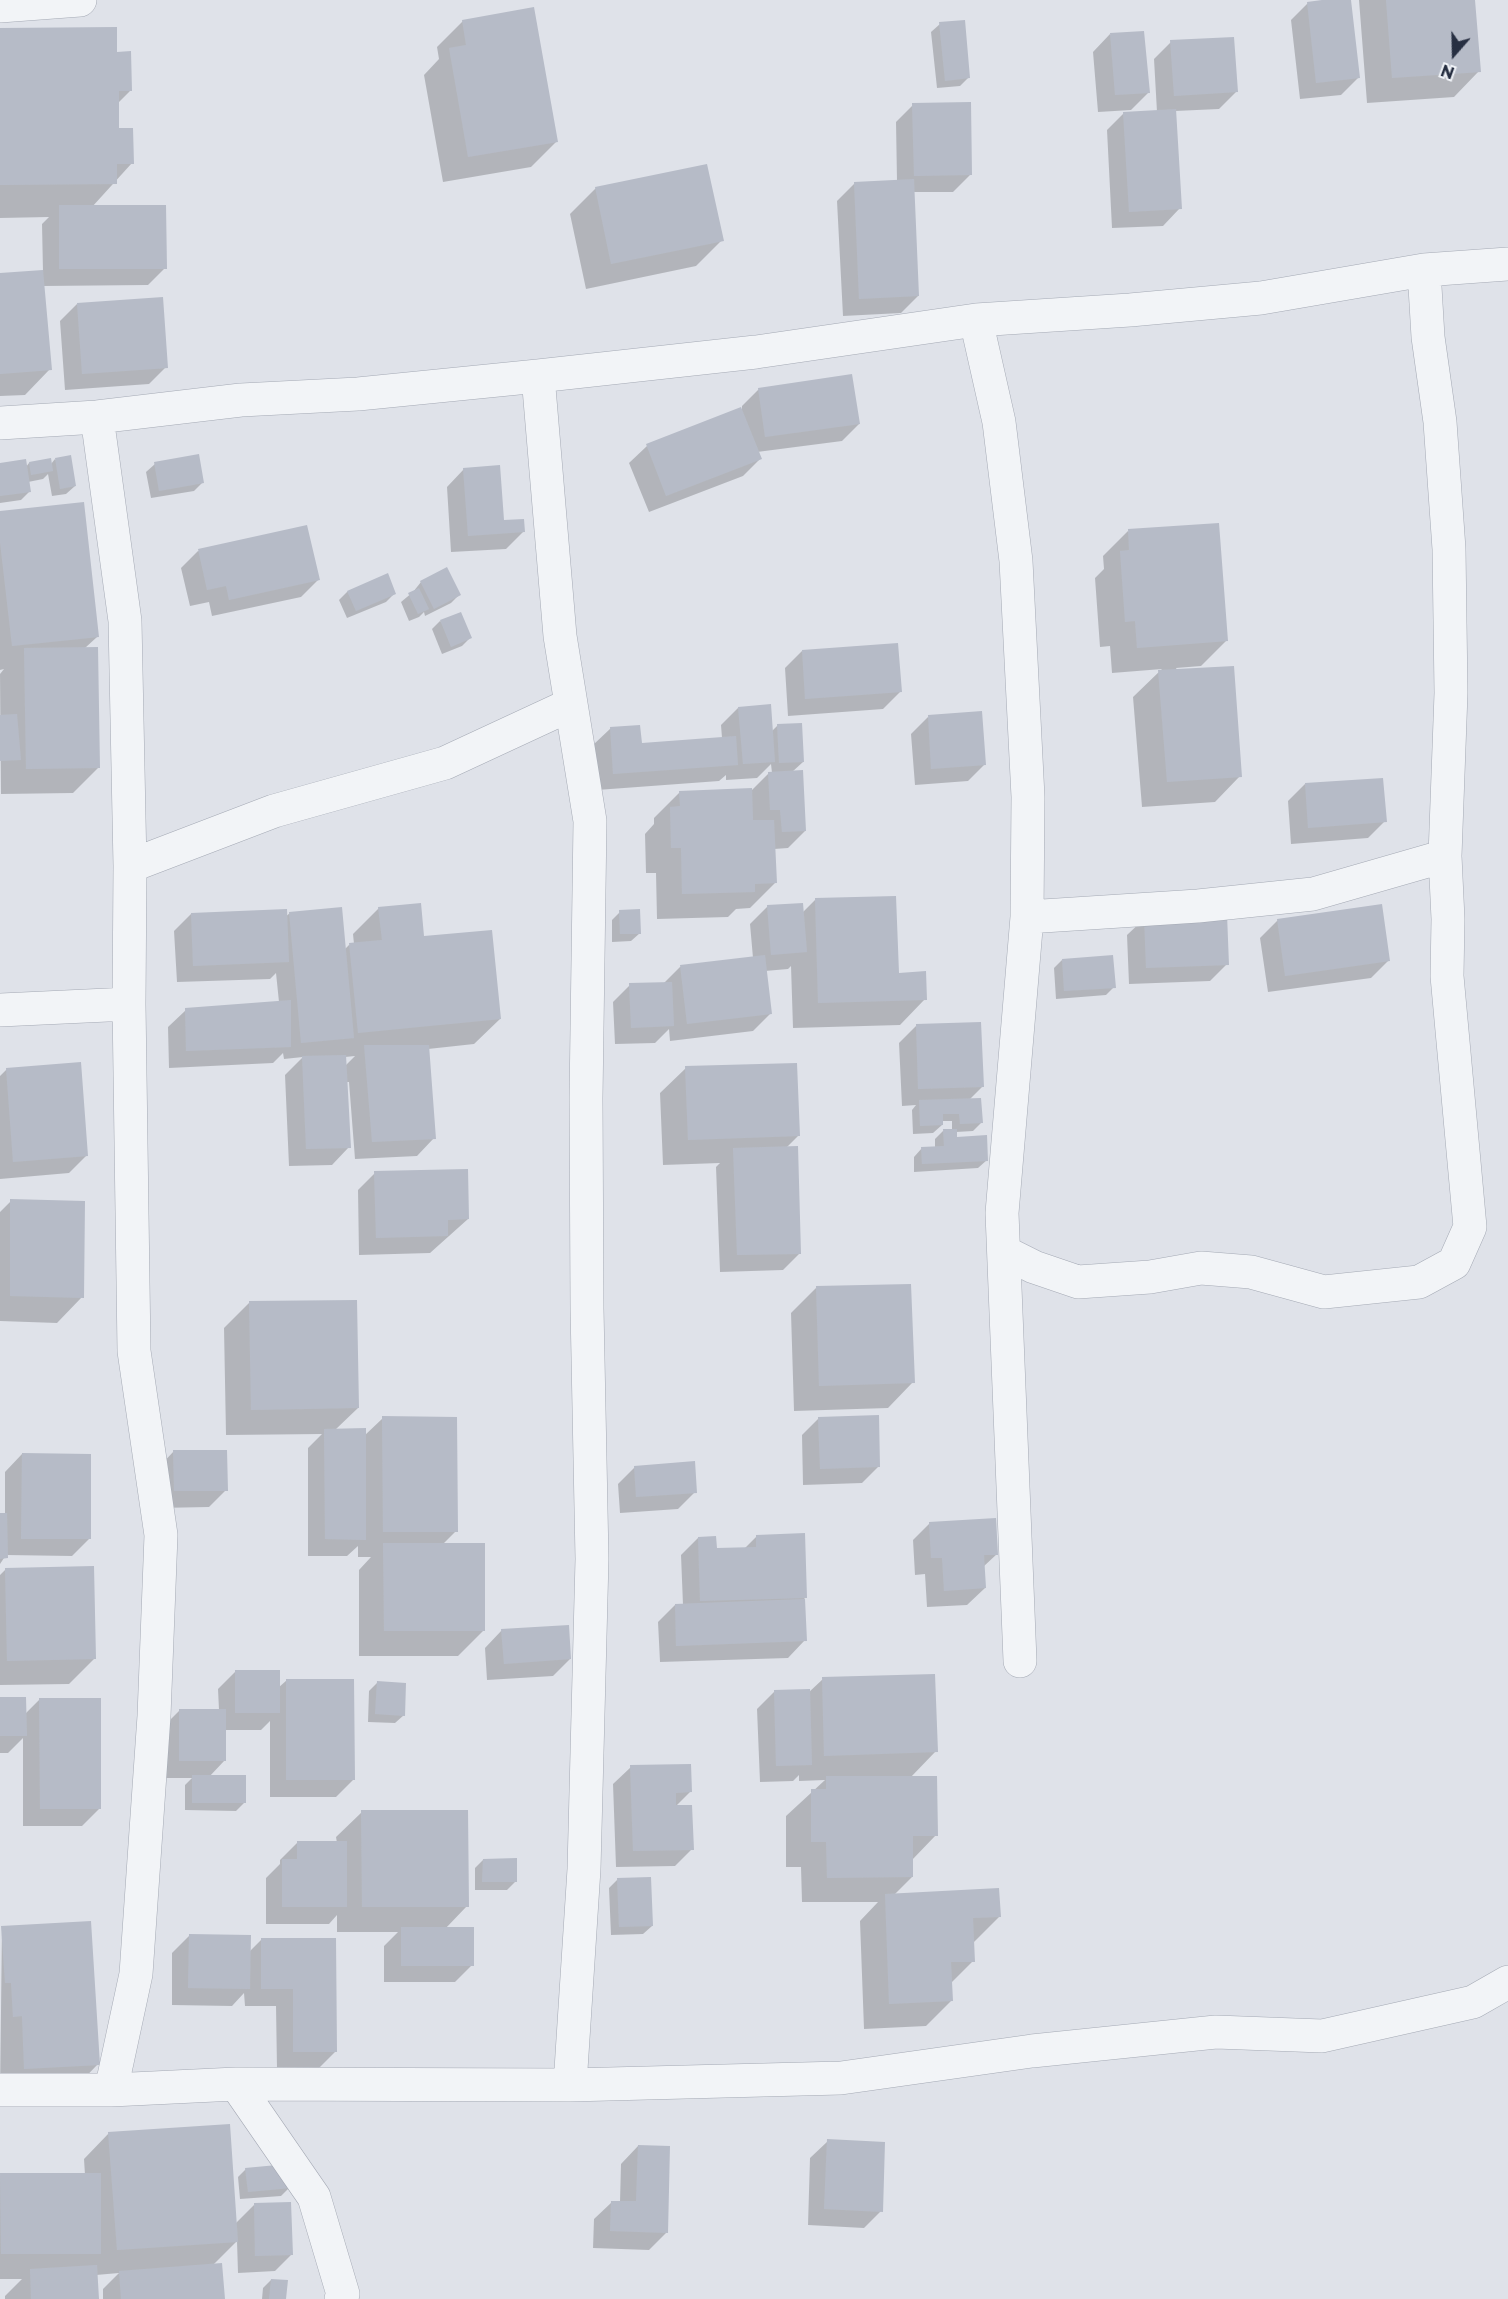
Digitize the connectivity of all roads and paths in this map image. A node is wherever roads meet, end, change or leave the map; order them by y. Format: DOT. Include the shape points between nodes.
graph roads {
  1 [pos="80,0"];
  2 [pos="0,6"];
  3 [pos="1508,264"];
  4 [pos="1424,270"];
  5 [pos="976,320"];
  6 [pos="538,376"];
  7 [pos="97,417"];
  8 [pos="0,423"];
  9 [pos="570,705"];
  10 [pos="1445,856"];
  11 [pos="130,866"];
  12 [pos="1027,917"];
  13 [pos="129,1004"];
  14 [pos="0,1010"];
  15 [pos="1004,1252"];
  16 [pos="1020,1661"];
  17 [pos="1508,1982"];
  18 [pos="236,2084"];
  19 [pos="570,2085"];
  20 [pos="0,2090"];
  21 [pos="111,2090"];
  22 [pos="341,2299"];
  1 -- 2 [label="street"];
  3 -- 4 [label="street"];
  4 -- 5 [label="street" via="1261,298"];
  4 -- 10 [label="street" via="1449,549 1451,693"];
  5 -- 6 [label="street" via="756,352"];
  5 -- 12 [label="street" via="999,422 1016,561 1028,797"];
  6 -- 7 [label="street" via="358,394 241,400"];
  6 -- 9 [label="street" via="560,636"];
  7 -- 8 [label="street"];
  7 -- 11 [label="street" via="125,621"];
  9 -- 11 [label="street" via="445,763 274,811"];
  9 -- 19 [label="street" via="590,821 586,1121 592,1559 584,1869"];
  10 -- 12 [label="street" via="1313,894"];
  10 -- 15 [label="street" via="1447,976 1470,1227 1454,1263 1419,1282 1324,1292 1251,1272 1201,1268 1150,1277 1078,1282"];
  11 -- 13 [label="street"];
  12 -- 15 [label="street" via="1002,1213"];
  13 -- 14 [label="street"];
  13 -- 21 [label="street" via="134,1351 161,1535 154,1716 136,1974"];
  15 -- 16 [label="street"];
  17 -- 19 [label="street" via="1473,2001 1322,2036 1216,2032 1032,2051 841,2078"];
  18 -- 19 [label="street"];
  18 -- 21 [label="street"];
  18 -- 22 [label="street" via="314,2197 343,2294"];
  20 -- 21 [label="street"];
}
